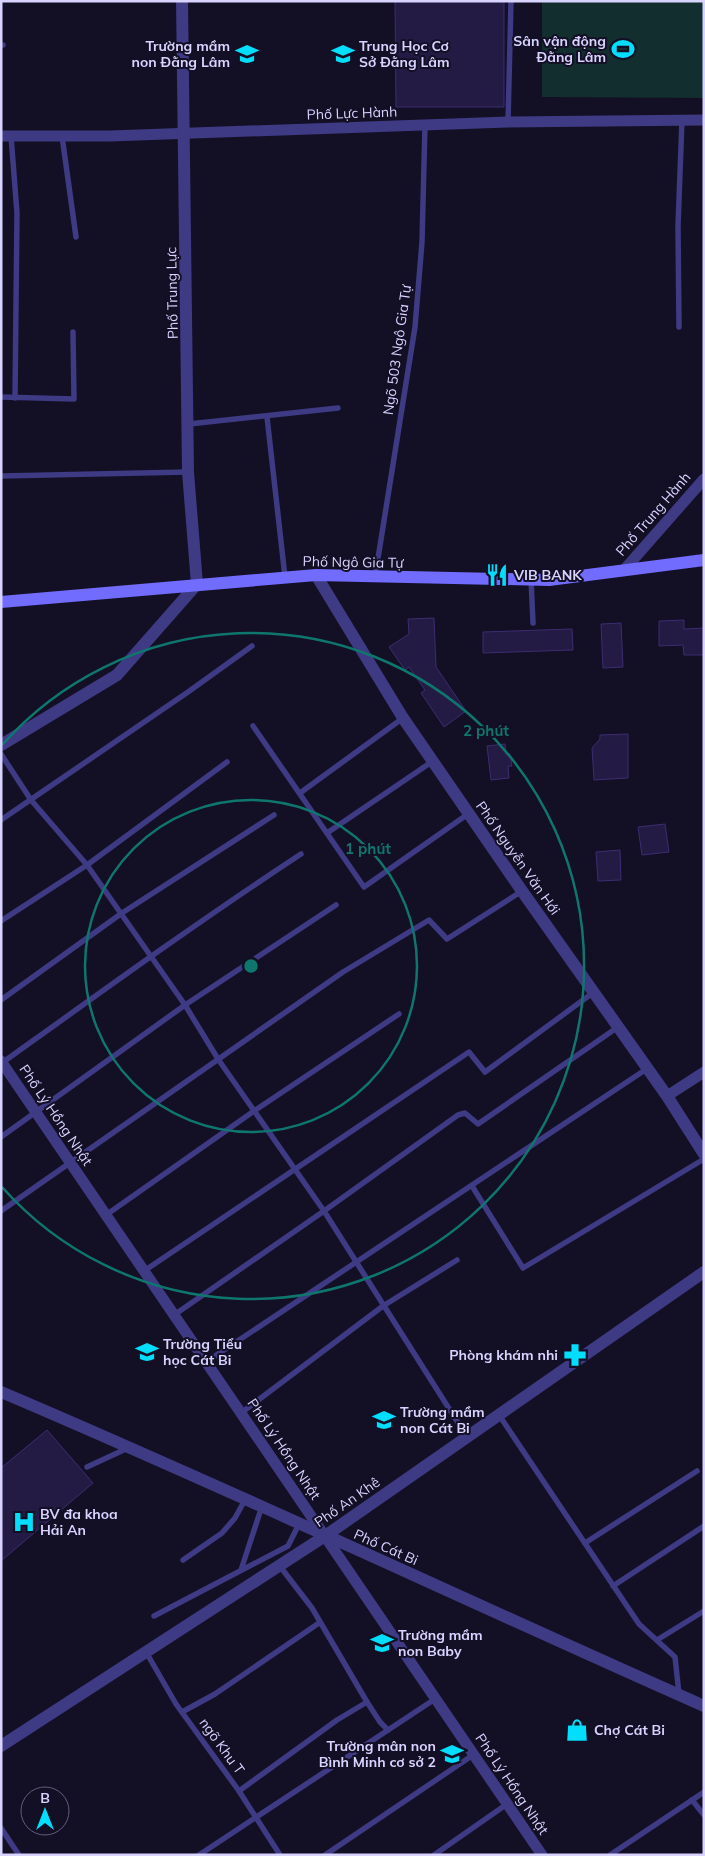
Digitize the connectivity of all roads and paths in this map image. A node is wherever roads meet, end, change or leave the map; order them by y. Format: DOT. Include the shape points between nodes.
graph roads {
  1 [pos="182,1"];
  2 [pos="511,1"];
  3 [pos="682,120"];
  4 [pos="704,120"];
  5 [pos="508,122"];
  6 [pos="425,125"];
  7 [pos="185,134"];
  8 [pos="6,136"];
  9 [pos="62,136"];
  10 [pos="76,238"];
  11 [pos="679,327"];
  12 [pos="73,332"];
  13 [pos="1,397"];
  14 [pos="15,398"];
  15 [pos="338,408"];
  16 [pos="267,416"];
  17 [pos="189,424"];
  18 [pos="188,472"];
  19 [pos="1,476"];
  20 [pos="704,479"];
  21 [pos="704,560"];
  22 [pos="624,570"];
  23 [pos="316,575"];
  24 [pos="285,577"];
  25 [pos="375,577"];
  26 [pos="531,579"];
  27 [pos="197,584"];
  28 [pos="1,602"];
  29 [pos="533,623"];
  30 [pos="252,646"];
  31 [pos="403,718"];
  32 [pos="253,726"];
  33 [pos="1,745"];
  34 [pos="1,754"];
  35 [pos="433,761"];
  36 [pos="227,762"];
  37 [pos="300,793"];
  38 [pos="31,800"];
  39 [pos="469,813"];
  40 [pos="274,815"];
  41 [pos="1,820"];
  42 [pos="327,833"];
  43 [pos="301,854"];
  44 [pos="86,865"];
  45 [pos="522,891"];
  46 [pos="336,905"];
  47 [pos="122,913"];
  48 [pos="1,921"];
  49 [pos="150,956"];
  50 [pos="594,992"];
  51 [pos="1,1000"];
  52 [pos="185,1005"];
  53 [pos="399,1014"];
  54 [pos="618,1027"];
  55 [pos="218,1059"];
  56 [pos="2,1062"];
  57 [pos="648,1068"];
  58 [pos="704,1072"];
  59 [pos="667,1096"];
  60 [pos="254,1111"];
  61 [pos="36,1112"];
  62 [pos="1,1137"];
  63 [pos="704,1154"];
  64 [pos="704,1159"];
  65 [pos="71,1164"];
  66 [pos="295,1171"];
  67 [pos="472,1186"];
  68 [pos="1,1210"];
  69 [pos="324,1211"];
  70 [pos="106,1215"];
  71 [pos="457,1260"];
  72 [pos="356,1263"];
  73 [pos="144,1271"];
  74 [pos="704,1272"];
  75 [pos="383,1306"];
  76 [pos="174,1315"];
  77 [pos="206,1362"];
  78 [pos="1,1392"];
  79 [pos="241,1413"];
  80 [pos="498,1415"];
  81 [pos="467,1437"];
  82 [pos="130,1447"];
  83 [pos="87,1467"];
  84 [pos="697,1471"];
  85 [pos="246,1498"];
  86 [pos="262,1506"];
  87 [pos="299,1524"];
  88 [pos="704,1526"];
  89 [pos="325,1536"];
  90 [pos="585,1543"];
  91 [pos="183,1560"];
  92 [pos="279,1565"];
  93 [pos="242,1570"];
  94 [pos="613,1586"];
  95 [pos="704,1611"];
  96 [pos="154,1616"];
  97 [pos="319,1623"];
  98 [pos="657,1640"];
  99 [pos="146,1652"];
  100 [pos="680,1695"];
  101 [pos="435,1699"];
  102 [pos="367,1702"];
  103 [pos="704,1706"];
  104 [pos="182,1712"];
  105 [pos="388,1730"];
  106 [pos="1,1746"];
  107 [pos="474,1755"];
  108 [pos="239,1791"];
  109 [pos="704,1792"];
  110 [pos="692,1800"];
  111 [pos="507,1804"];
  112 [pos="704,1815"];
  113 [pos="256,1817"];
  114 [pos="1,1828"];
  115 [pos="18,1854"];
  116 [pos="199,1855"];
  117 [pos="280,1855"];
  118 [pos="325,1855"];
  119 [pos="434,1855"];
  120 [pos="542,1855"];
  121 [pos="610,1855"];
  1 -- 7 [label="street, Phố Trung Lực"];
  2 -- 5 [label="lane"];
  3 -- 4 [label="street, Phố Lực Hành"];
  3 -- 5 [label="street, Phố Lực Hành"];
  3 -- 11 [label="lane"];
  5 -- 6 [label="street, Phố Lực Hành"];
  6 -- 7 [label="street, Phố Lực Hành"];
  6 -- 25 [label="lane, Ngõ 503 Ngô Gia Tự" via="422,242 415,326"];
  7 -- 9 [label="street, Phố Lực Hành"];
  7 -- 17 [label="street, Phố Trung Lực"];
  8 -- 9 [label="street, Phố Lực Hành"];
  8 -- 14 [label="lane" via="17,213"];
  9 -- 10 [label="lane"];
  12 -- 14 [label="lane" via="74,399"];
  13 -- 14 [label="lane"];
  15 -- 16 [label="lane"];
  16 -- 17 [label="lane"];
  16 -- 24 [label="lane"];
  17 -- 18 [label="street, Phố Trung Lực"];
  18 -- 19 [label="lane"];
  18 -- 27 [label="street, Phố Trung Lực"];
  20 -- 22 [label="street, Phố Trung Hành"];
  21 -- 22 [label="main road, Phố Ngô Gia Tự"];
  22 -- 26 [label="main road, Phố Ngô Gia Tự" via="549,580"];
  23 -- 24 [label="main road, Phố Ngô Gia Tự"];
  23 -- 25 [label="main road, Phố Ngô Gia Tự"];
  23 -- 31 [label="street, Phố Nguyễn Văn Hới"];
  24 -- 27 [label="main road, Phố Ngô Gia Tự"];
  25 -- 26 [label="main road, Phố Ngô Gia Tự"];
  26 -- 29 [label="lane"];
  27 -- 28 [label="main road, Phố Ngô Gia Tự"];
  27 -- 33 [label="street" via="117,675"];
  30 -- 38 [label="lane"];
  31 -- 35 [label="street, Phố Nguyễn Văn Hới"];
  31 -- 37 [label="lane"];
  32 -- 37 [label="lane"];
  34 -- 38 [label="lane"];
  35 -- 39 [label="street, Phố Nguyễn Văn Hới"];
  35 -- 42 [label="lane"];
  36 -- 44 [label="lane"];
  37 -- 42 [label="lane"];
  38 -- 41 [label="lane"];
  38 -- 44 [label="lane"];
  39 -- 42 [label="lane" via="364,887"];
  39 -- 45 [label="street, Phố Nguyễn Văn Hới"];
  40 -- 47 [label="lane"];
  43 -- 49 [label="lane"];
  44 -- 47 [label="lane"];
  44 -- 48 [label="lane"];
  45 -- 50 [label="street, Phố Nguyễn Văn Hới"];
  45 -- 55 [label="lane" via="447,939 429,920 343,972"];
  46 -- 52 [label="lane"];
  47 -- 49 [label="lane"];
  47 -- 51 [label="lane"];
  49 -- 52 [label="lane"];
  49 -- 56 [label="lane"];
  50 -- 54 [label="street, Phố Nguyễn Văn Hới"];
  50 -- 66 [label="lane" via="485,1072 469,1052"];
  52 -- 55 [label="lane"];
  52 -- 61 [label="lane"];
  53 -- 60 [label="lane"];
  54 -- 57 [label="street, Phố Nguyễn Văn Hới"];
  54 -- 69 [label="lane" via="478,1124 465,1113 458,1115"];
  55 -- 60 [label="lane"];
  55 -- 65 [label="lane"];
  56 -- 61 [label="street, Phố Lý Hồng Nhật"];
  57 -- 59 [label="street, Phố Nguyễn Văn Hới"];
  57 -- 67 [label="lane"];
  58 -- 59 [label="street"];
  59 -- 63 [label="street, Phố Nguyễn Văn Hới"];
  60 -- 66 [label="lane"];
  60 -- 70 [label="lane"];
  61 -- 62 [label="lane"];
  61 -- 65 [label="street, Phố Lý Hồng Nhật"];
  64 -- 67 [label="lane" via="523,1268"];
  65 -- 68 [label="lane"];
  65 -- 70 [label="street, Phố Lý Hồng Nhật"];
  66 -- 69 [label="lane"];
  66 -- 73 [label="lane"];
  67 -- 72 [label="lane"];
  69 -- 72 [label="lane"];
  69 -- 76 [label="lane"];
  70 -- 73 [label="street, Phố Lý Hồng Nhật"];
  71 -- 75 [label="lane"];
  72 -- 75 [label="lane"];
  72 -- 77 [label="lane"];
  73 -- 76 [label="street, Phố Lý Hồng Nhật"];
  74 -- 80 [label="street, Phố An Khê"];
  75 -- 79 [label="lane"];
  75 -- 81 [label="lane"];
  76 -- 77 [label="street, Phố Lý Hồng Nhật"];
  77 -- 79 [label="street, Phố Lý Hồng Nhật"];
  78 -- 82 [label="street, Phố Cát Bi"];
  79 -- 89 [label="street, Phố Lý Hồng Nhật"];
  80 -- 81 [label="street, Phố An Khê"];
  80 -- 90 [label="lane"];
  81 -- 89 [label="street, Phố An Khê"];
  82 -- 83 [label="lane"];
  82 -- 85 [label="street, Phố Cát Bi"];
  84 -- 90 [label="lane"];
  85 -- 86 [label="street, Phố Cát Bi"];
  85 -- 91 [label="lane" via="222,1533"];
  86 -- 87 [label="street, Phố Cát Bi"];
  86 -- 93 [label="lane"];
  87 -- 89 [label="street, Phố Cát Bi"];
  87 -- 93 [label="lane" via="288,1546"];
  88 -- 94 [label="lane"];
  89 -- 92 [label="street, Phố An Khê"];
  89 -- 100 [label="street, Phố Cát Bi"];
  89 -- 101 [label="street, Phố Lý Hồng Nhật"];
  90 -- 94 [label="lane"];
  92 -- 97 [label="lane" via="312,1608"];
  92 -- 99 [label="street, Phố An Khê"];
  93 -- 96 [label="lane"];
  94 -- 98 [label="lane" via="639,1624"];
  95 -- 98 [label="lane"];
  97 -- 102 [label="lane"];
  97 -- 104 [label="lane" via="215,1694"];
  98 -- 100 [label="lane" via="675,1657"];
  99 -- 104 [label="lane, ngõ Khu T"];
  99 -- 106 [label="street, Phố An Khê"];
  100 -- 103 [label="street, Phố Cát Bi"];
  101 -- 105 [label="lane"];
  101 -- 107 [label="street, Phố Lý Hồng Nhật"];
  102 -- 105 [label="lane"];
  102 -- 108 [label="lane"];
  104 -- 108 [label="lane, ngõ Khu T"];
  105 -- 113 [label="lane"];
  107 -- 111 [label="street, Phố Lý Hồng Nhật"];
  107 -- 118 [label="lane"];
  108 -- 113 [label="lane, ngõ Khu T"];
  109 -- 110 [label="lane"];
  110 -- 112 [label="lane"];
  110 -- 121 [label="lane"];
  111 -- 119 [label="lane"];
  111 -- 120 [label="street, Phố Lý Hồng Nhật"];
  113 -- 116 [label="lane"];
  113 -- 117 [label="lane, ngõ Khu T"];
  114 -- 115 [label="lane"];
}
